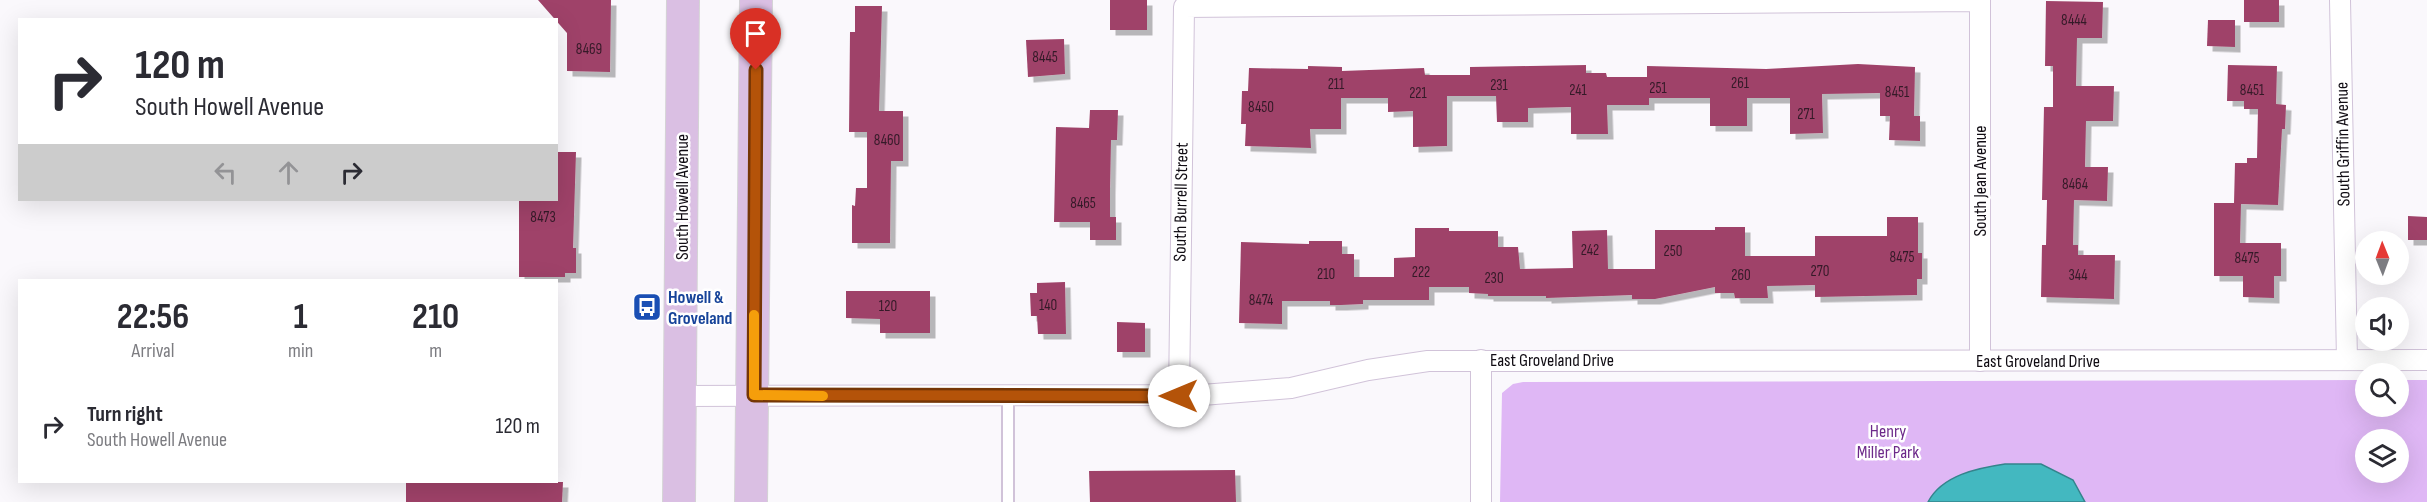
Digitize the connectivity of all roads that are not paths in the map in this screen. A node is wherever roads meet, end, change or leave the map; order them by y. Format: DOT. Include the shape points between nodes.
graph roads {
  1 [pos="683,0"];
  2 [pos="756,0"];
  3 [pos="2340,0"];
  4 [pos="1980,1"];
  5 [pos="1481,360"];
  6 [pos="2347,360"];
  7 [pos="2427,360"];
  8 [pos="1980,361"];
  9 [pos="754,395"];
  10 [pos="680,396"];
  11 [pos="1008,396"];
  12 [pos="1179,396"];
  13 [pos="679,502"];
  14 [pos="752,502"];
  15 [pos="1008,502"];
  16 [pos="1481,502"];
  1 -- 10 [label="main road, South Howell Avenue"];
  2 -- 9 [label="main road"];
  3 -- 6 [label="street, South Griffin Avenue"];
  4 -- 8 [label="street, South Jean Avenue"];
  4 -- 12 [label="street, South Burrell Street" via="1184,7"];
  5 -- 8 [label="street, East Groveland Drive"];
  5 -- 12 [label="street, East Groveland Drive" via="1404,364 1291,388"];
  5 -- 16 [label="street"];
  6 -- 7 [label="street, East Groveland Drive"];
  6 -- 8 [label="street, East Groveland Drive"];
  9 -- 10 [label="street, East Groveland Drive"];
  9 -- 11 [label="street, East Groveland Drive"];
  9 -- 14 [label="main road"];
  10 -- 13 [label="main road, South Howell Avenue"];
  11 -- 12 [label="street, East Groveland Drive"];
  11 -- 15 [label="lane"];
}
